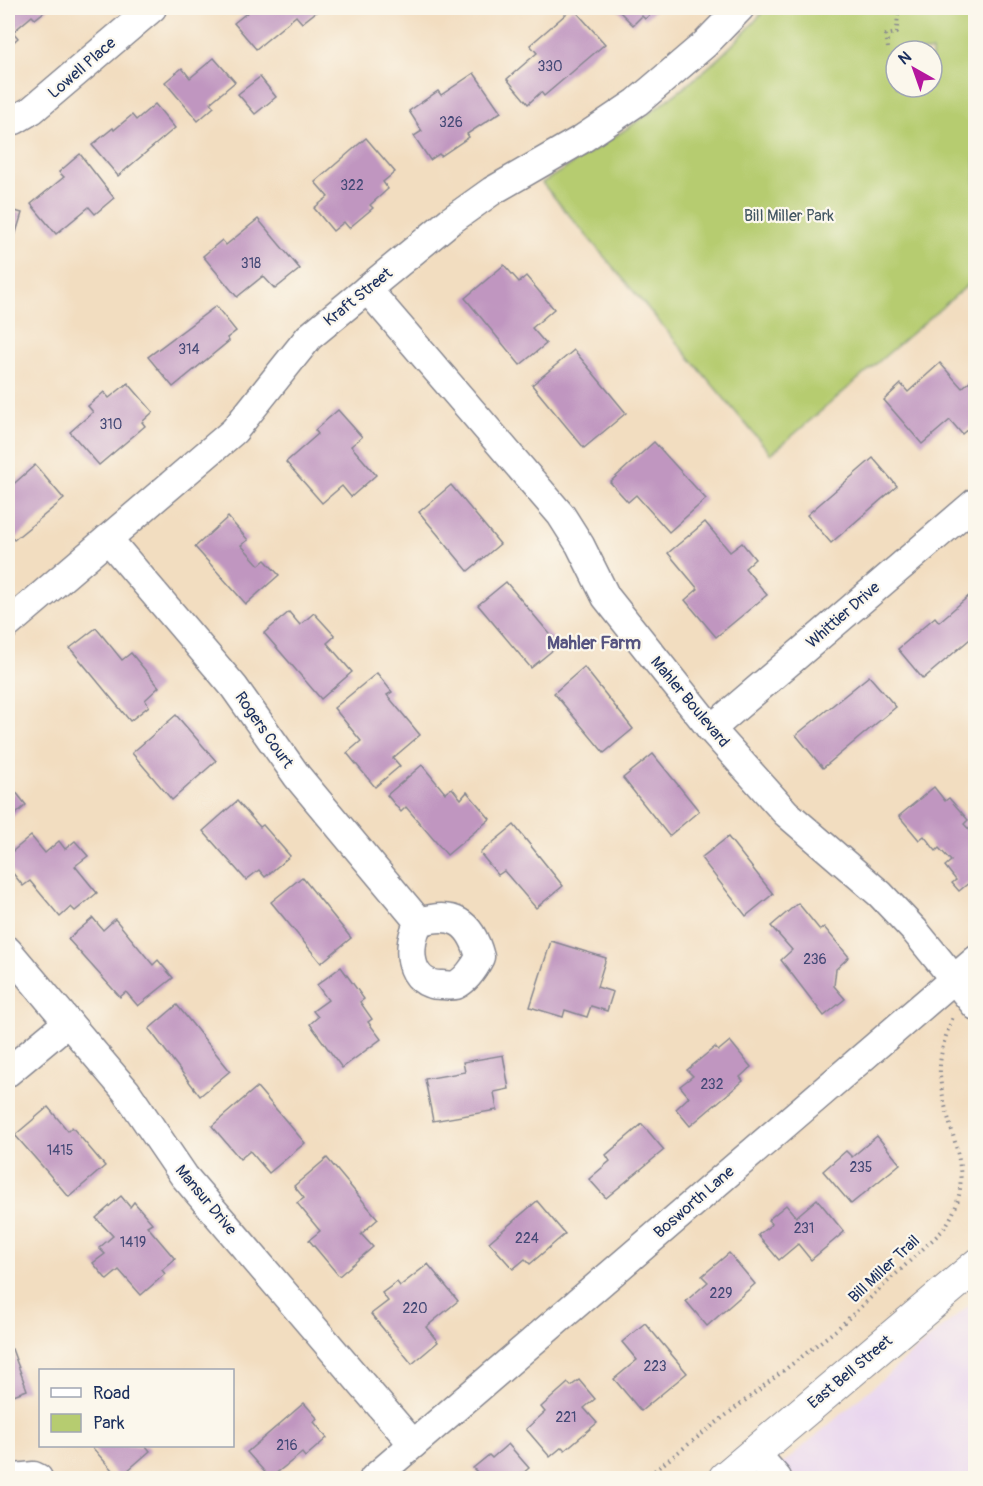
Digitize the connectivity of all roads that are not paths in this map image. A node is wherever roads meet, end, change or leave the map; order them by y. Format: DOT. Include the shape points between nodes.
graph roads {
  1 [pos="152,8"];
  2 [pos="740,8"];
  3 [pos="8,121"];
  4 [pos="367,289"];
  5 [pos="975,502"];
  6 [pos="108,539"];
  7 [pos="8,624"];
  8 [pos="711,729"];
  9 [pos="419,922"];
  10 [pos="8,951"];
  11 [pos="975,960"];
  12 [pos="953,980"];
  13 [pos="975,1005"];
  14 [pos="68,1022"];
  15 [pos="8,1072"];
  16 [pos="975,1266"];
  17 [pos="413,1444"];
  18 [pos="755,1453"];
  19 [pos="15,1479"];
  20 [pos="38,1479"];
  21 [pos="374,1479"];
  22 [pos="725,1479"];
  23 [pos="777,1479"];
  1 -- 3 [label="street, Lowell Place" via="32,111"];
  2 -- 4 [label="street, Kraft Street" via="705,44 636,102 582,139 492,191"];
  4 -- 6 [label="street, Kraft Street" via="309,337 234,431"];
  4 -- 8 [label="street, Mahler Boulevard" via="561,515 606,597"];
  5 -- 8 [label="street, Whittier Drive"];
  6 -- 7 [label="street, Kraft Street"];
  6 -- 9 [label="street, Rogers Court" via="234,687 297,776"];
  8 -- 12 [label="street, Mahler Boulevard" via="786,813 880,894"];
  10 -- 14 [label="street, Mansur Drive"];
  11 -- 12 [label="street, Bosworth Lane"];
  12 -- 13 [label="street, Mahler Boulevard"];
  12 -- 17 [label="street, Bosworth Lane"];
  14 -- 15 [label="street"];
  14 -- 17 [label="street, Mansur Drive" via="126,1091 184,1176"];
  16 -- 18 [label="main road, East Bell Street"];
  17 -- 21 [label="street, Bosworth Lane"];
  18 -- 22 [label="main road, East Bell Street"];
  18 -- 23 [label="street"];
  19 -- 20 [label="street"];
}
